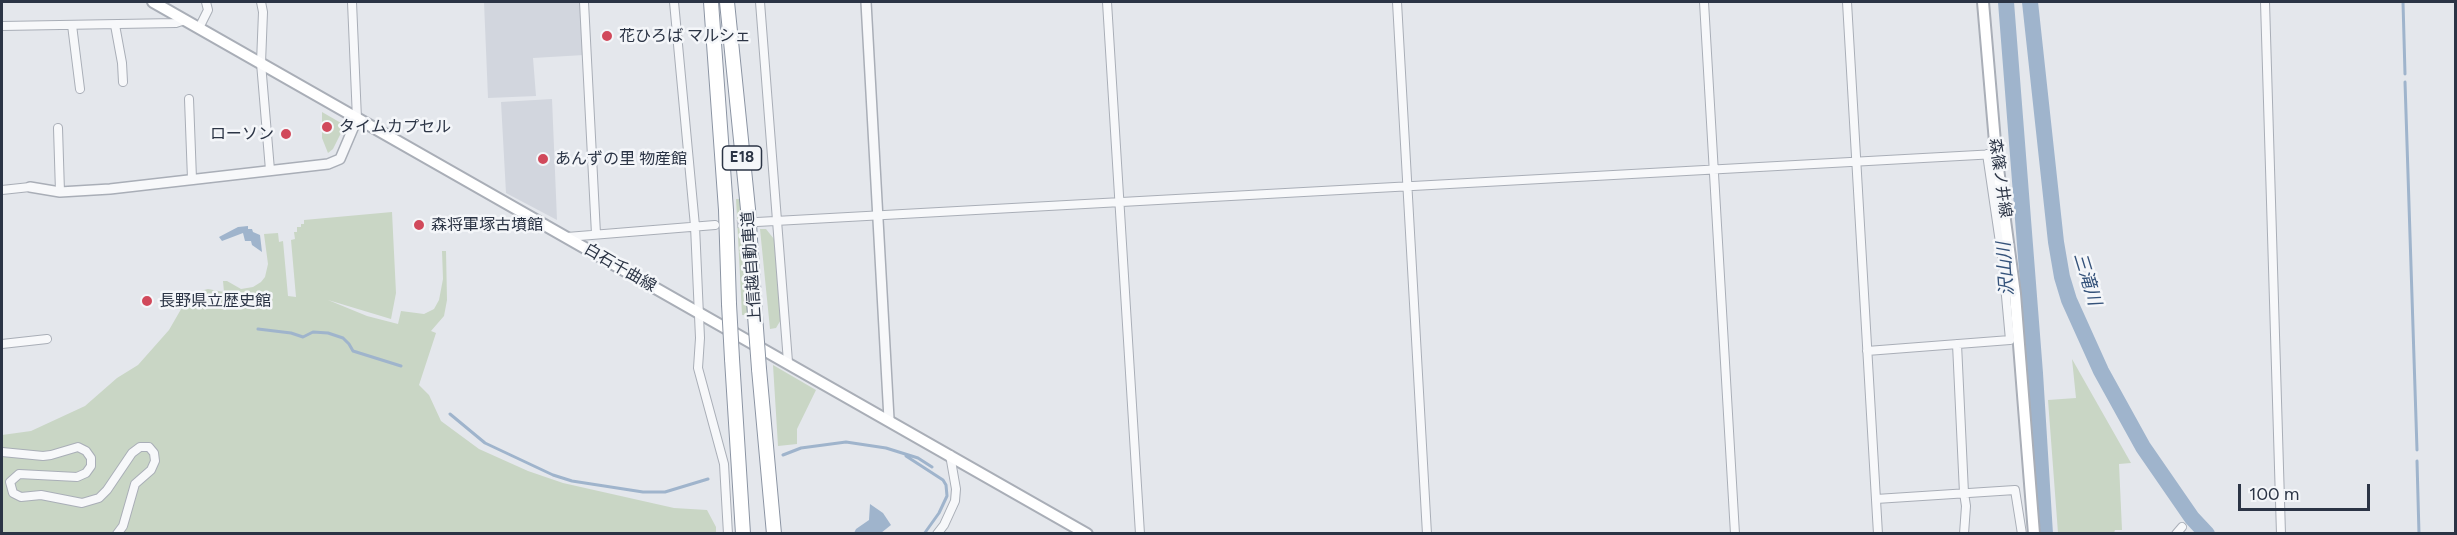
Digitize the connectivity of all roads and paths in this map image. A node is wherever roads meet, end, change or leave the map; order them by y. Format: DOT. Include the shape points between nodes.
graph roads {
  1 [pos="153,2"];
  2 [pos="206,2"];
  3 [pos="261,2"];
  4 [pos="352,2"];
  5 [pos="584,2"];
  6 [pos="674,2"];
  7 [pos="711,2"];
  8 [pos="727,2"];
  9 [pos="760,2"];
  10 [pos="866,2"];
  11 [pos="1107,2"];
  12 [pos="1397,2"];
  13 [pos="1704,2"];
  14 [pos="1847,2"];
  15 [pos="1983,2"];
  16 [pos="2265,2"];
  17 [pos="185,20"];
  18 [pos="72,25"];
  19 [pos="114,25"];
  20 [pos="2,26"];
  21 [pos="199,28"];
  22 [pos="261,63"];
  23 [pos="123,82"];
  24 [pos="80,89"];
  25 [pos="189,99"];
  26 [pos="357,119"];
  27 [pos="57,128"];
  28 [pos="1991,154"];
  29 [pos="1857,161"];
  30 [pos="270,170"];
  31 [pos="1714,170"];
  32 [pos="192,179"];
  33 [pos="1407,186"];
  34 [pos="30,187"];
  35 [pos="2,190"];
  36 [pos="60,192"];
  37 [pos="1119,202"];
  38 [pos="879,216"];
  39 [pos="757,222"];
  40 [pos="776,222"];
  41 [pos="715,225"];
  42 [pos="695,226"];
  43 [pos="596,234"];
  44 [pos="567,237"];
  45 [pos="697,311"];
  46 [pos="47,339"];
  47 [pos="2,344"];
  48 [pos="1957,344"];
  49 [pos="1867,351"];
  50 [pos="788,362"];
  51 [pos="889,419"];
  52 [pos="2,452"];
  53 [pos="950,455"];
  54 [pos="1964,493"];
  55 [pos="1876,499"];
  56 [pos="2182,527"];
  57 [pos="117,534"];
  58 [pos="728,534"];
  59 [pos="743,534"];
  60 [pos="774,534"];
  61 [pos="937,534"];
  62 [pos="1087,534"];
  63 [pos="1140,534"];
  64 [pos="1427,534"];
  65 [pos="1735,534"];
  66 [pos="1878,534"];
  67 [pos="1964,534"];
  68 [pos="2022,534"];
  69 [pos="2034,534"];
  70 [pos="2176,534"];
  71 [pos="2281,534"];
  1 -- 17 [label="main road, 白石千曲線"];
  2 -- 21 [label="street" via="208,10"];
  3 -- 22 [label="street"];
  4 -- 26 [label="street"];
  5 -- 43 [label="street"];
  6 -- 42 [label="street"];
  7 -- 59 [label="highway, 上信越自動車道 / E18, bridge"];
  8 -- 60 [label="highway, 上信越自動車道 / E18, bridge"];
  9 -- 40 [label="street"];
  10 -- 38 [label="street"];
  11 -- 37 [label="street"];
  12 -- 33 [label="street"];
  13 -- 31 [label="street"];
  14 -- 29 [label="street"];
  15 -- 28 [label="main road, 森篠ノ井線"];
  16 -- 71 [label="street"];
  17 -- 19 [label="street"];
  17 -- 21 [label="main road, 白石千曲線"];
  18 -- 19 [label="street"];
  18 -- 20 [label="street"];
  18 -- 24 [label="street"];
  19 -- 23 [label="street"];
  21 -- 22 [label="main road, 白石千曲線"];
  22 -- 26 [label="main road, 白石千曲線"];
  22 -- 30 [label="street"];
  25 -- 32 [label="street"];
  26 -- 30 [label="street" via="340,159 328,164"];
  26 -- 44 [label="main road, 白石千曲線"];
  27 -- 36 [label="street"];
  28 -- 29 [label="street"];
  28 -- 48 [label="street" via="2010,340"];
  28 -- 69 [label="main road, 森篠ノ井線" via="2015,294"];
  29 -- 31 [label="street"];
  29 -- 49 [label="street"];
  30 -- 32 [label="street"];
  31 -- 33 [label="street"];
  31 -- 65 [label="street"];
  32 -- 36 [label="street"];
  33 -- 37 [label="street"];
  33 -- 64 [label="street"];
  34 -- 35 [label="street"];
  34 -- 36 [label="street"];
  37 -- 38 [label="street"];
  37 -- 63 [label="street"];
  38 -- 40 [label="street"];
  38 -- 51 [label="street"];
  39 -- 40 [label="street"];
  40 -- 50 [label="street"];
  41 -- 42 [label="street"];
  42 -- 43 [label="street"];
  42 -- 45 [label="street"];
  43 -- 44 [label="street"];
  44 -- 45 [label="main road, 白石千曲線"];
  45 -- 50 [label="main road, 白石千曲線"];
  45 -- 58 [label="street" via="698,368 724,464"];
  46 -- 47 [label="street"];
  48 -- 49 [label="street"];
  48 -- 54 [label="street"];
  49 -- 55 [label="street"];
  50 -- 51 [label="main road, 白石千曲線"];
  51 -- 53 [label="main road, 白石千曲線"];
  52 -- 57 [label="street" via="43,456 78,447 86,451 91,466 77,477 19,474 10,482 13,493 21,497 41,495 82,503 99,498 132,453 149,447 155,461 135,484"];
  53 -- 61 [label="street" via="957,489 955,501"];
  53 -- 62 [label="main road, 白石千曲線"];
  54 -- 55 [label="street"];
  54 -- 67 [label="street"];
  54 -- 68 [label="street" via="2015,490"];
  55 -- 66 [label="street"];
  56 -- 70 [label="street"];
}
